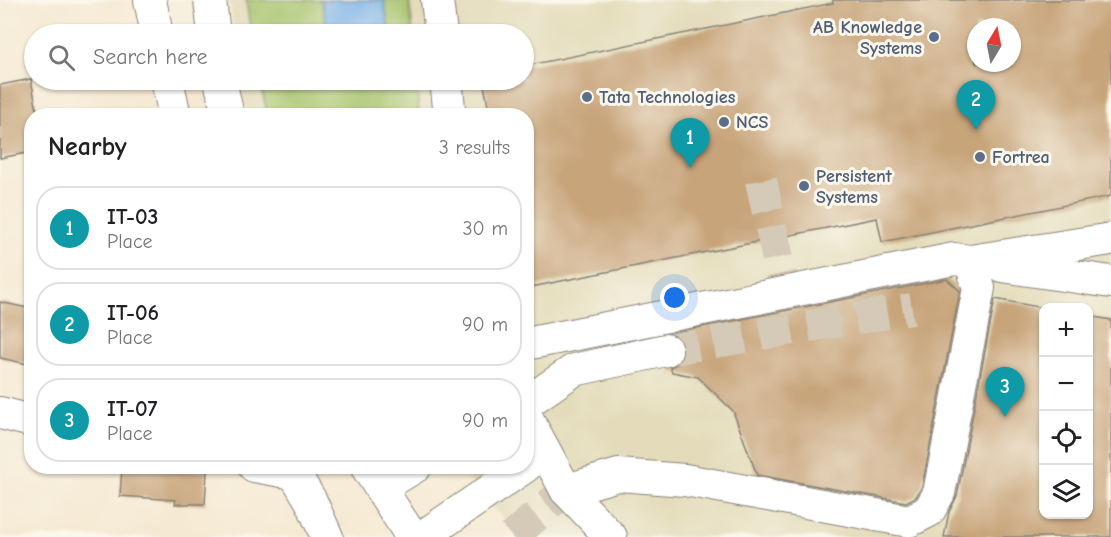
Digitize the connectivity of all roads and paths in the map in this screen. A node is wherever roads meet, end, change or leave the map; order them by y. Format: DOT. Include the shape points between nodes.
graph roads {
  1 [pos="150,0"];
  2 [pos="210,0"];
  3 [pos="438,0"];
  4 [pos="155,24"];
  5 [pos="213,24"];
  6 [pos="440,24"];
  7 [pos="169,90"];
  8 [pos="222,90"];
  9 [pos="447,90"];
  10 [pos="173,108"];
  11 [pos="226,108"];
  12 [pos="449,108"];
  13 [pos="1111,239"];
  14 [pos="970,261"];
  15 [pos="1111,282"];
  16 [pos="534,342"];
  17 [pos="666,350"];
  18 [pos="534,398"];
  19 [pos="0,412"];
  20 [pos="24,419"];
  21 [pos="534,463"];
  22 [pos="293,474"];
  23 [pos="515,474"];
  24 [pos="373,477"];
  25 [pos="566,490"];
  26 [pos="327,537"];
  27 [pos="412,537"];
  28 [pos="422,537"];
  29 [pos="611,537"];
  1 -- 4 [label="street"];
  2 -- 5 [label="street"];
  3 -- 6 [label="street"];
  7 -- 10 [label="street"];
  8 -- 11 [label="street"];
  9 -- 12 [label="street"];
  13 -- 14 [label="street"];
  14 -- 15 [label="street"];
  14 -- 16 [label="street" via="954,258"];
  14 -- 25 [label="street" via="979,288 939,494 929,511 909,521 685,480 618,475"];
  17 -- 18 [label="street" via="574,370"];
  19 -- 20 [label="street"];
  21 -- 25 [label="street"];
  22 -- 26 [label="street"];
  23 -- 28 [label="street"];
  24 -- 27 [label="street"];
  25 -- 29 [label="street"];
}
